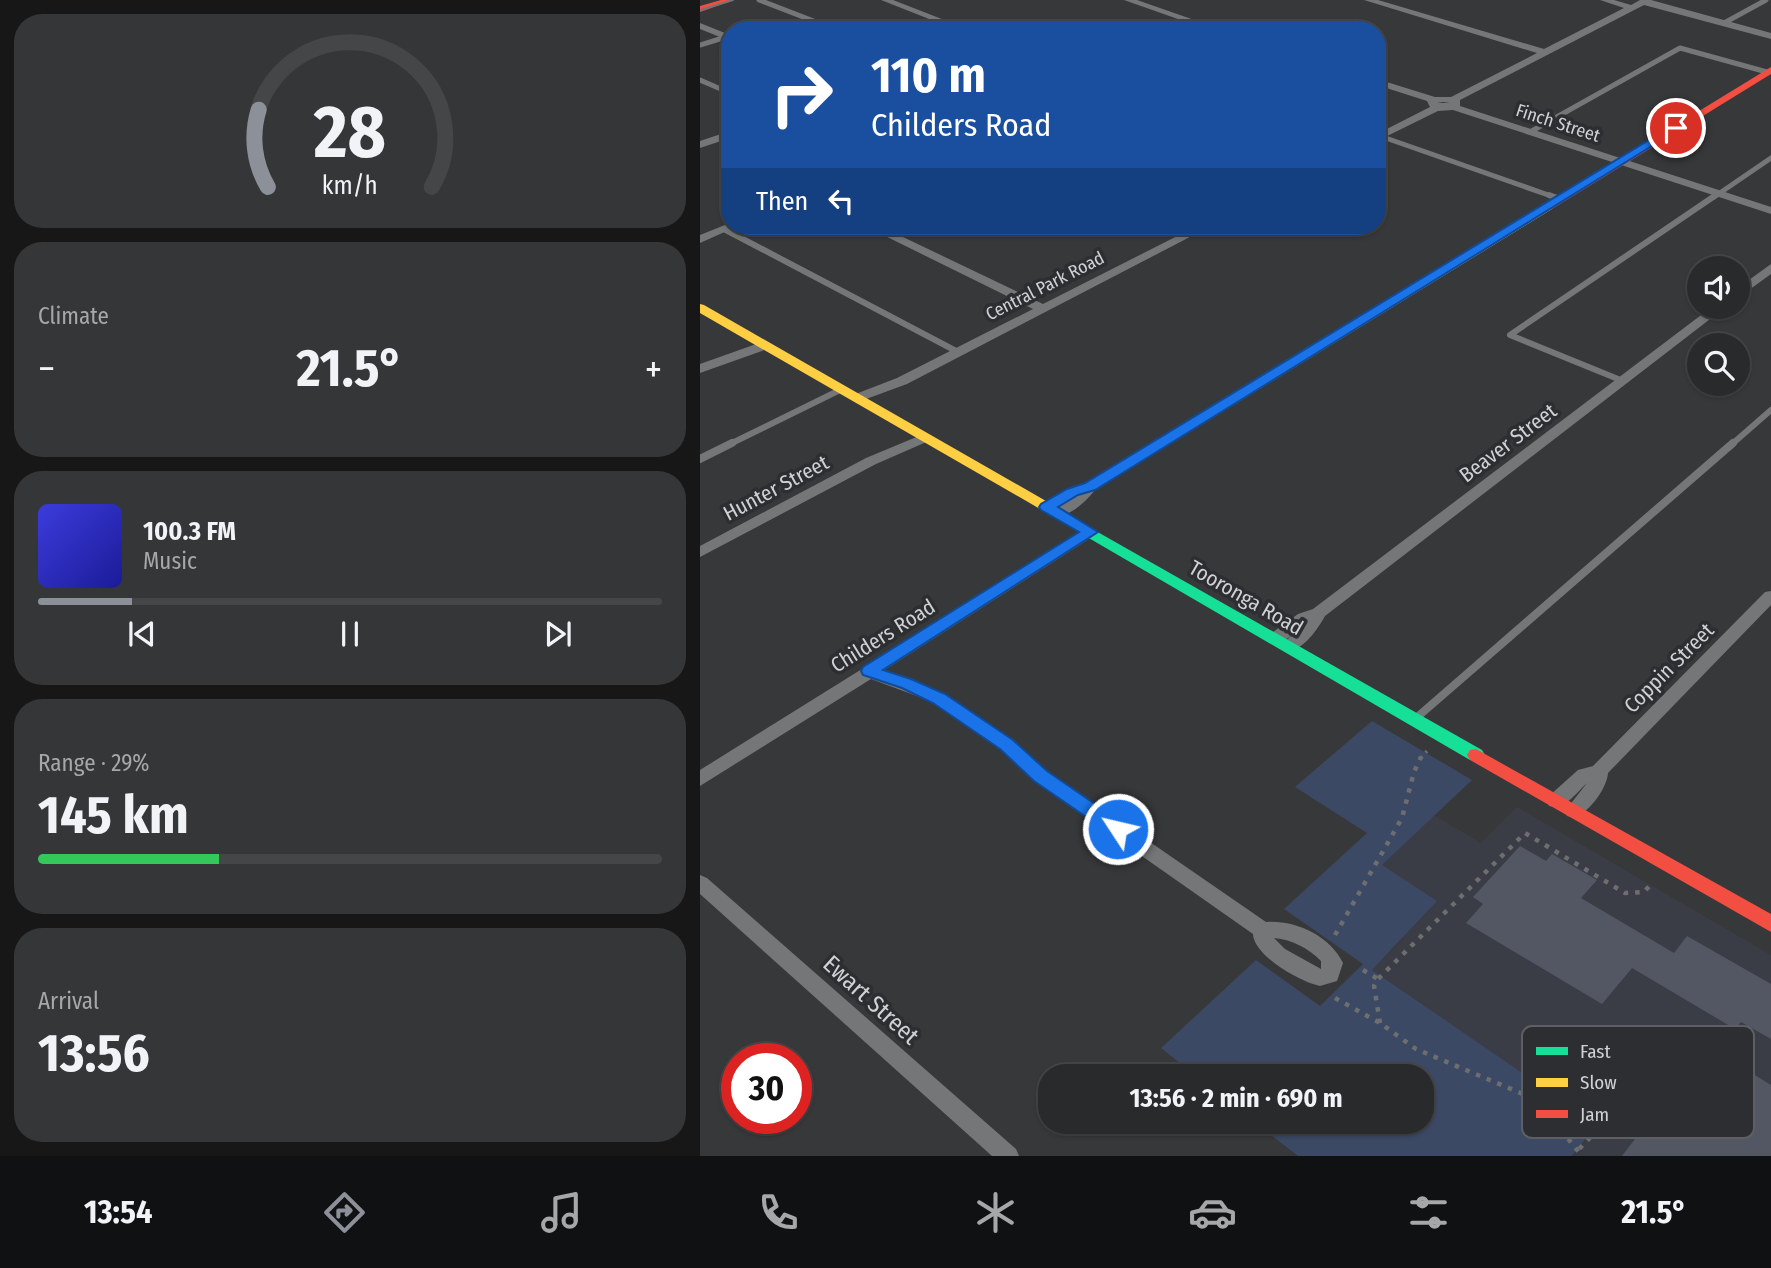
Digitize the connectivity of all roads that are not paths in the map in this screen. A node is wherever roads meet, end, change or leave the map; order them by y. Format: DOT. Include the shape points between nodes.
graph roads {
  1 [pos="730,0"];
  2 [pos="759,0"];
  3 [pos="885,0"];
  4 [pos="1128,0"];
  5 [pos="1368,0"];
  6 [pos="1604,0"];
  7 [pos="1766,0"];
  8 [pos="1646,1"];
  9 [pos="1632,8"];
  10 [pos="700,9"];
  11 [pos="814,21"];
  12 [pos="942,21"];
  13 [pos="1192,21"];
  14 [pos="1724,23"];
  15 [pos="700,26"];
  16 [pos="721,35"];
  17 [pos="1771,36"];
  18 [pos="721,40"];
  19 [pos="700,45"];
  20 [pos="1545,52"];
  21 [pos="1769,71"];
  22 [pos="700,80"];
  23 [pos="1386,85"];
  24 [pos="721,89"];
  25 [pos="1435,104"];
  26 [pos="1453,104"];
  27 [pos="1530,132"];
  28 [pos="1386,133"];
  29 [pos="721,137"];
  30 [pos="1386,139"];
  31 [pos="701,144"];
  32 [pos="1771,158"];
  33 [pos="1621,162"];
  34 [pos="1719,194"];
  35 [pos="1560,199"];
  36 [pos="1771,211"];
  37 [pos="721,230"];
  38 [pos="743,235"];
  39 [pos="890,235"];
  40 [pos="1187,235"];
  41 [pos="700,239"];
  42 [pos="1771,268"];
  43 [pos="1750,285"];
  44 [pos="700,308"];
  45 [pos="1043,309"];
  46 [pos="1704,319"];
  47 [pos="760,342"];
  48 [pos="958,352"];
  49 [pos="700,369"];
  50 [pos="1623,381"];
  51 [pos="842,389"];
  52 [pos="862,401"];
  53 [pos="1771,410"];
  54 [pos="921,435"];
  55 [pos="700,459"];
  56 [pos="1052,510"];
  57 [pos="1090,532"];
  58 [pos="700,552"];
  59 [pos="1771,596"];
  60 [pos="1282,642"];
  61 [pos="889,658"];
  62 [pos="869,671"];
  63 [pos="905,683"];
  64 [pos="1415,719"];
  65 [pos="1599,771"];
  66 [pos="700,779"];
  67 [pos="1556,801"];
  68 [pos="1574,811"];
  69 [pos="700,884"];
  70 [pos="1771,924"];
  71 [pos="1264,930"];
  72 [pos="1008,1156"];
  1 -- 10 [label="street"];
  2 -- 11 [label="lane"];
  3 -- 12 [label="street"];
  4 -- 13 [label="street"];
  5 -- 20 [label="street"];
  6 -- 9 [label="street"];
  7 -- 14 [label="lane"];
  8 -- 9 [label="street"];
  8 -- 14 [label="street"];
  9 -- 20 [label="street"];
  14 -- 17 [label="street"];
  15 -- 16 [label="street"];
  18 -- 19 [label="lane"];
  20 -- 26 [label="street"];
  21 -- 27 [label="lane" via="1680,48"];
  21 -- 33 [label="street"];
  22 -- 24 [label="lane"];
  23 -- 25 [label="street"];
  25 -- 26 [label="street"];
  25 -- 28 [label="street"];
  26 -- 27 [label="street, Finch Street"];
  27 -- 33 [label="street, Finch Street"];
  29 -- 31 [label="street"];
  30 -- 35 [label="lane"];
  32 -- 34 [label="lane"];
  33 -- 34 [label="street, Finch Street"];
  33 -- 35 [label="street"];
  34 -- 36 [label="street, Finch Street"];
  34 -- 50 [label="lane" via="1510,335"];
  35 -- 56 [label="street" via="1090,486 1073,492"];
  37 -- 41 [label="street"];
  38 -- 48 [label="lane"];
  39 -- 45 [label="street"];
  40 -- 45 [label="street, Central Park Road"];
  42 -- 43 [label="street"];
  44 -- 47 [label="street, Tooronga Road"];
  45 -- 48 [label="street, Central Park Road"];
  46 -- 50 [label="street, Beaver Street"];
  47 -- 49 [label="street"];
  47 -- 51 [label="street, Tooronga Road"];
  48 -- 52 [label="street, Central Park Road" via="902,380 889,392"];
  50 -- 60 [label="street, Beaver Street" via="1319,613 1309,630"];
  51 -- 52 [label="street, Tooronga Road"];
  51 -- 55 [label="lane"];
  52 -- 54 [label="street, Tooronga Road"];
  53 -- 64 [label="lane"];
  54 -- 56 [label="street, Tooronga Road"];
  54 -- 58 [label="street, Hunter Street"];
  56 -- 57 [label="street, Tooronga Road"];
  57 -- 60 [label="street, Tooronga Road"];
  57 -- 61 [label="street, Childers Road"];
  59 -- 65 [label="street, Coppin Street"];
  60 -- 64 [label="street, Tooronga Road"];
  61 -- 62 [label="street, Childers Road"];
  61 -- 63 [label="street"];
  62 -- 63 [label="street"];
  62 -- 66 [label="street, Childers Road"];
  63 -- 71 [label="street" via="939,698 1041,776"];
  64 -- 67 [label="street, Tooronga Road"];
  65 -- 67 [label="street, Coppin Street" via="1584,775"];
  65 -- 68 [label="street, Coppin Street" via="1598,782"];
  67 -- 68 [label="street, Tooronga Road"];
  68 -- 70 [label="street, Tooronga Road"];
  69 -- 72 [label="street, Ewart Street"];
}
